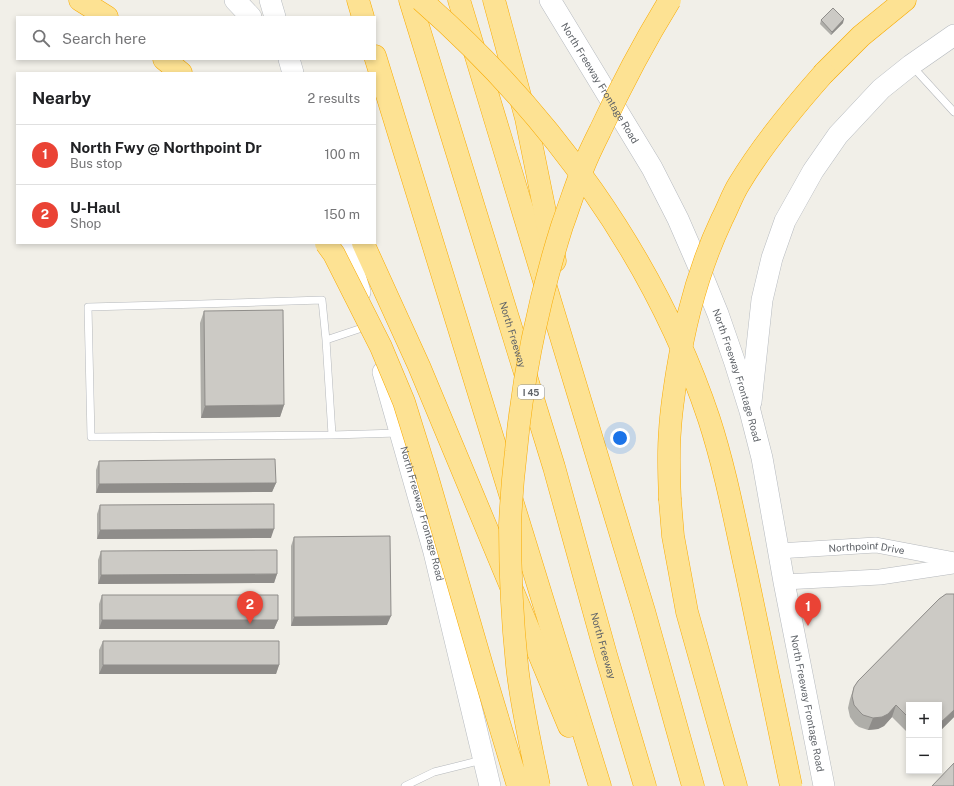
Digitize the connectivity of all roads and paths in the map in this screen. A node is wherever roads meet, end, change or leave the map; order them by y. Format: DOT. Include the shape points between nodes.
graph roads {
  1 [pos="80,0"];
  2 [pos="234,0"];
  3 [pos="270,0"];
  4 [pos="358,0"];
  5 [pos="410,0"];
  6 [pos="421,0"];
  7 [pos="459,0"];
  8 [pos="494,0"];
  9 [pos="550,0"];
  10 [pos="670,0"];
  11 [pos="905,0"];
  12 [pos="105,16"];
  13 [pos="250,16"];
  14 [pos="275,16"];
  15 [pos="363,16"];
  16 [pos="954,35"];
  17 [pos="376,59"];
  18 [pos="165,60"];
  19 [pos="289,60"];
  20 [pos="911,65"];
  21 [pos="179,72"];
  22 [pos="293,72"];
  23 [pos="954,112"];
  24 [pos="327,244"];
  25 [pos="345,244"];
  26 [pos="364,244"];
  27 [pos="370,326"];
  28 [pos="326,340"];
  29 [pos="750,411"];
  30 [pos="401,433"];
  31 [pos="590,433"];
  32 [pos="332,435"];
  33 [pos="778,551"];
  34 [pos="954,560"];
  35 [pos="954,566"];
  36 [pos="784,582"];
  37 [pos="484,760"];
  38 [pos="405,786"];
  39 [pos="490,786"];
  40 [pos="518,786"];
  41 [pos="539,786"];
  42 [pos="594,786"];
  43 [pos="600,786"];
  44 [pos="645,786"];
  45 [pos="694,786"];
  46 [pos="736,786"];
  47 [pos="791,786"];
  48 [pos="824,786"];
  1 -- 12 [label="highway"];
  2 -- 13 [label="main road"];
  3 -- 14 [label="main road"];
  4 -- 15 [label="highway"];
  5 -- 44 [label="highway, North Freeway / I 45" via="554,467"];
  6 -- 47 [label="highway, bridge" via="484,60 569,157 645,273 671,326 710,421 723,468"];
  7 -- 31 [label="highway"];
  8 -- 31 [label="highway" via="526,118"];
  9 -- 29 [label="main road, North Freeway Frontage Road" via="652,168 678,219 718,314"];
  10 -- 41 [label="highway, bridge" via="615,98 583,167 543,293 524,386 510,524 511,569 517,666"];
  11 -- 46 [label="highway, bridge" via="861,36 824,73 768,140 738,185 711,242 687,320 673,393 670,430 673,536 687,612"];
  16 -- 20 [label="main road"];
  17 -- 43 [label="highway"];
  18 -- 21 [label="highway"];
  19 -- 22 [label="main road"];
  20 -- 23 [label="lane"];
  20 -- 29 [label="main road" via="881,89 838,135 813,171 785,221 772,258 762,300"];
  24 -- 40 [label="highway, bridge" via="381,347 404,402"];
  25 -- 27 [label="main road, North Freeway Frontage Road"];
  26 -- 42 [label="highway" via="419,366"];
  27 -- 28 [label="lane"];
  27 -- 30 [label="main road, North Freeway Frontage Road"];
  28 -- 32 [label="lane"];
  28 -- 32 [label="lane" via="322,300 88,306 91,437"];
  29 -- 33 [label="main road, North Freeway Frontage Road" via="762,458"];
  30 -- 32 [label="lane"];
  30 -- 37 [label="main road, North Freeway Frontage Road" via="434,552"];
  31 -- 45 [label="highway"];
  33 -- 34 [label="street, Northpoint Drive" via="876,546"];
  33 -- 36 [label="main road, North Freeway Frontage Road"];
  35 -- 36 [label="street" via="880,577"];
  36 -- 48 [label="main road, North Freeway Frontage Road"];
  37 -- 38 [label="lane" via="434,772"];
  37 -- 39 [label="main road, North Freeway Frontage Road"];
}
